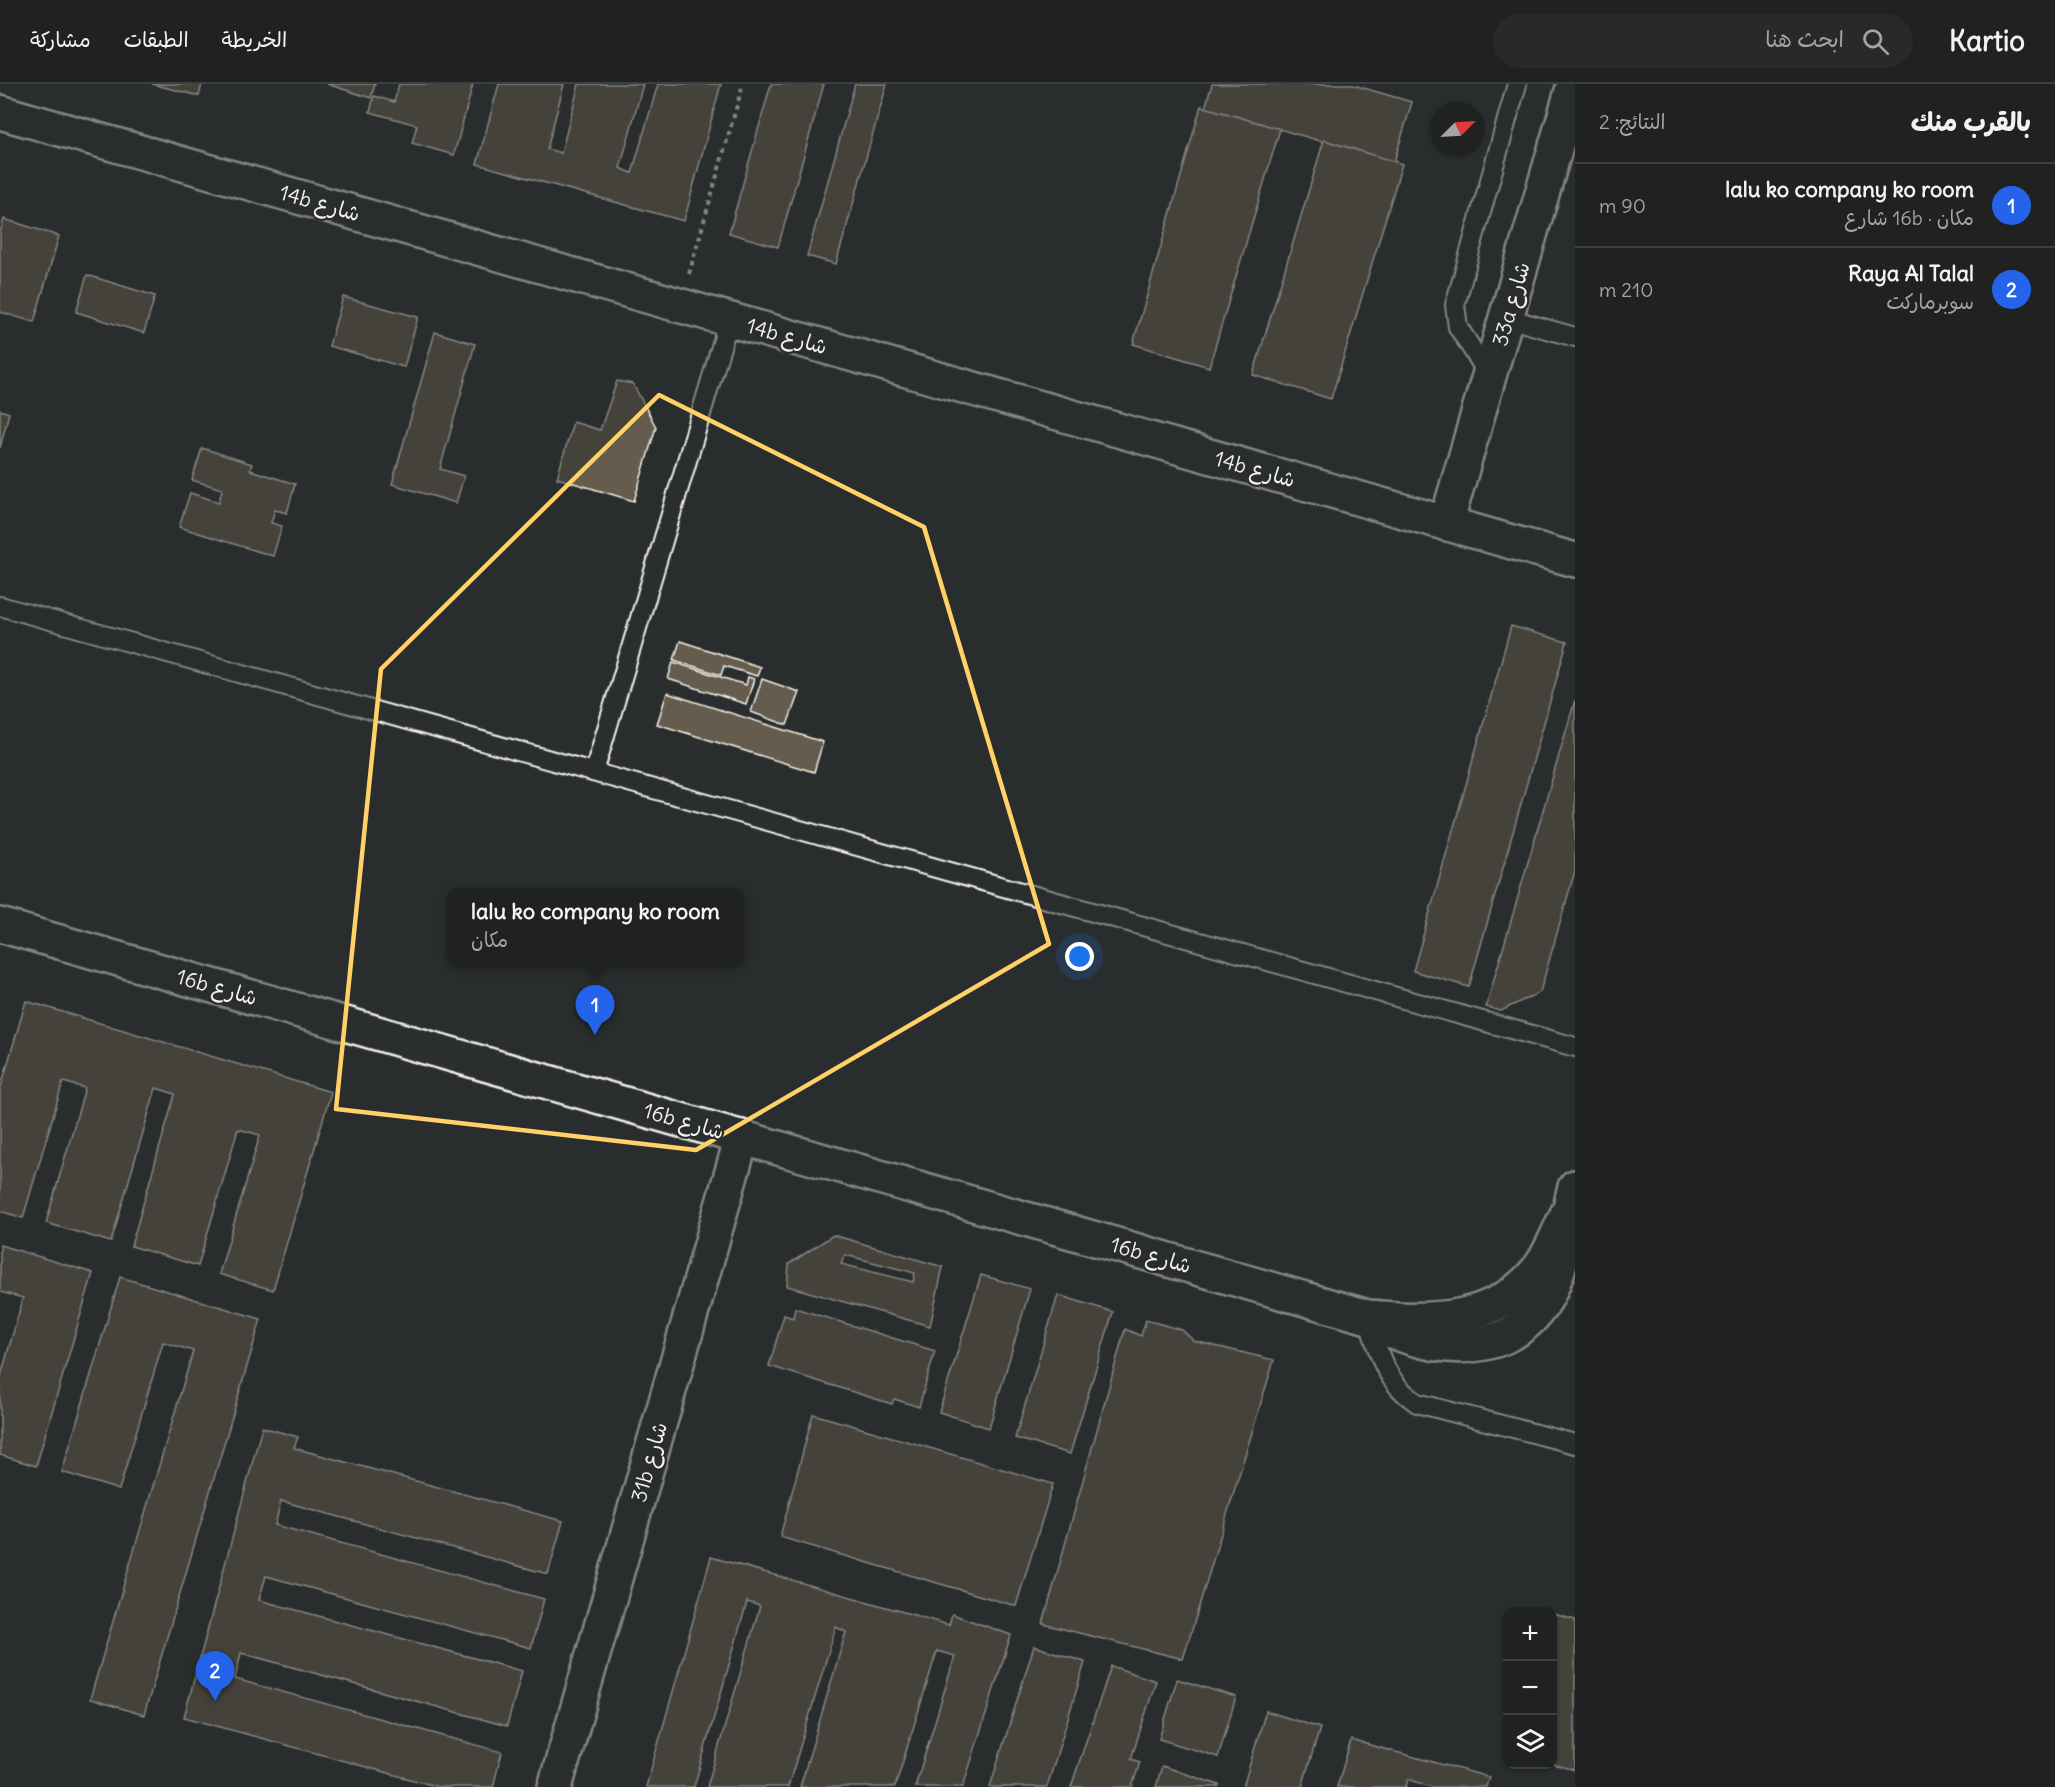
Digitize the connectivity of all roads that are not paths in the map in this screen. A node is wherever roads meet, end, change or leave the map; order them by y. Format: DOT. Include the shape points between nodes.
graph roads {
  1 [pos="1517,84"];
  2 [pos="1574,84"];
  3 [pos="0,112"];
  4 [pos="1507,318"];
  5 [pos="729,320"];
  6 [pos="1575,337"];
  7 [pos="1490,376"];
  8 [pos="1446,524"];
  9 [pos="1575,561"];
  10 [pos="0,606"];
  11 [pos="594,772"];
  12 [pos="0,925"];
  13 [pos="1575,1047"];
  14 [pos="742,1137"];
  15 [pos="1571,1201"];
  16 [pos="1368,1317"];
  17 [pos="1575,1443"];
  18 [pos="555,1787"];
  1 -- 7 [label="lane" via="1455,305 1458,327"];
  2 -- 4 [label="street, 33a شارع"];
  3 -- 5 [label="street, 14b شارع"];
  4 -- 6 [label="lane"];
  4 -- 7 [label="street, 33a شارع"];
  5 -- 8 [label="street, 14b شارع"];
  5 -- 11 [label="lane"];
  7 -- 8 [label="street, 33a شارع"];
  8 -- 9 [label="street, 14b شارع"];
  10 -- 11 [label="lane"];
  11 -- 13 [label="lane"];
  12 -- 14 [label="street, 16b شارع"];
  14 -- 16 [label="street, 16b شارع"];
  14 -- 18 [label="street, 31b شارع"];
  15 -- 16 [label="street, 16b شارع" via="1541,1265 1528,1281 1498,1304 1448,1319 1417,1322"];
  16 -- 17 [label="lane" via="1384,1370 1417,1403"];
}
